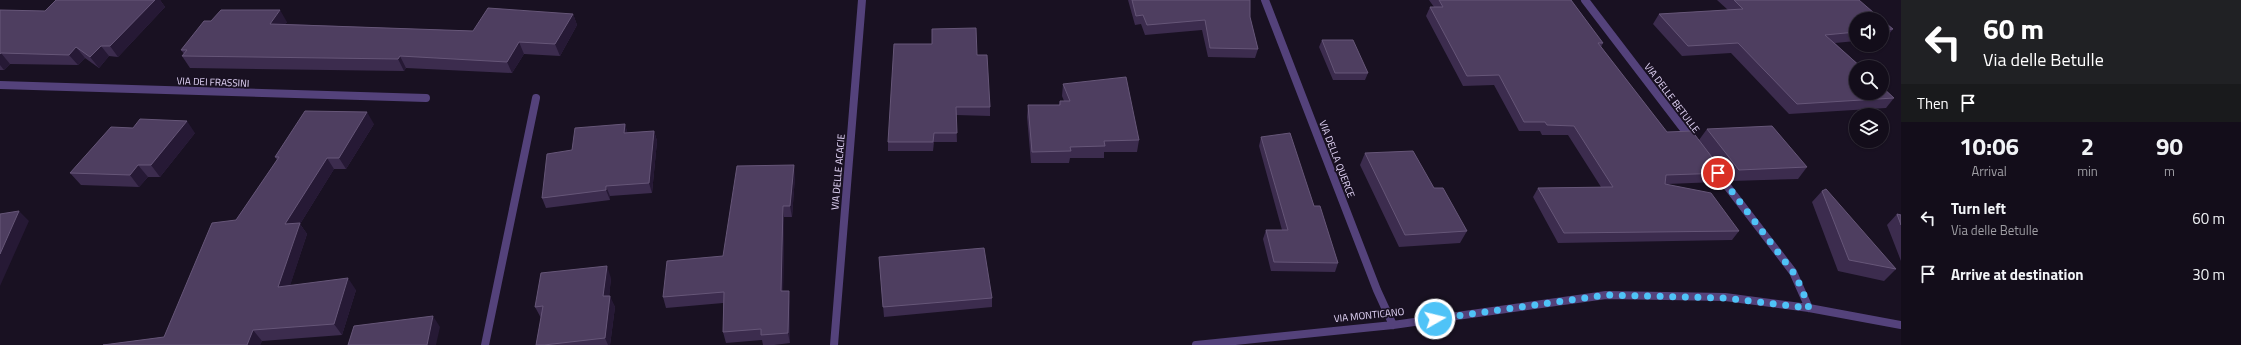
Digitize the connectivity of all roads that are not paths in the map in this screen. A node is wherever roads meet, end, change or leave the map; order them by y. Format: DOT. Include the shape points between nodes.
graph roads {
  1 [pos="862,0"];
  2 [pos="1265,0"];
  3 [pos="1585,0"];
  4 [pos="0,85"];
  5 [pos="426,98"];
  6 [pos="536,98"];
  7 [pos="1696,146"];
  8 [pos="1711,165"];
  9 [pos="1809,308"];
  10 [pos="1392,325"];
  11 [pos="1901,325"];
  12 [pos="1207,344"];
  13 [pos="485,345"];
  14 [pos="834,345"];
  15 [pos="1196,345"];
  1 -- 14 [label="street, VIA DELLE ACACIE"];
  2 -- 10 [label="street, VIA DELLA QUERCE"];
  3 -- 7 [label="street, VIA DELLE BETULLE"];
  4 -- 5 [label="street, VIA DEI FRASSINI"];
  6 -- 13 [label="street"];
  8 -- 9 [label="street" via="1793,272"];
  9 -- 10 [label="street, VIA MONTICANO" via="1725,298 1606,295"];
  9 -- 11 [label="street, VIA MONTICANO"];
  10 -- 12 [label="street, VIA MONTICANO"];
  12 -- 15 [label="street, VIA MONTICANO"];
}
